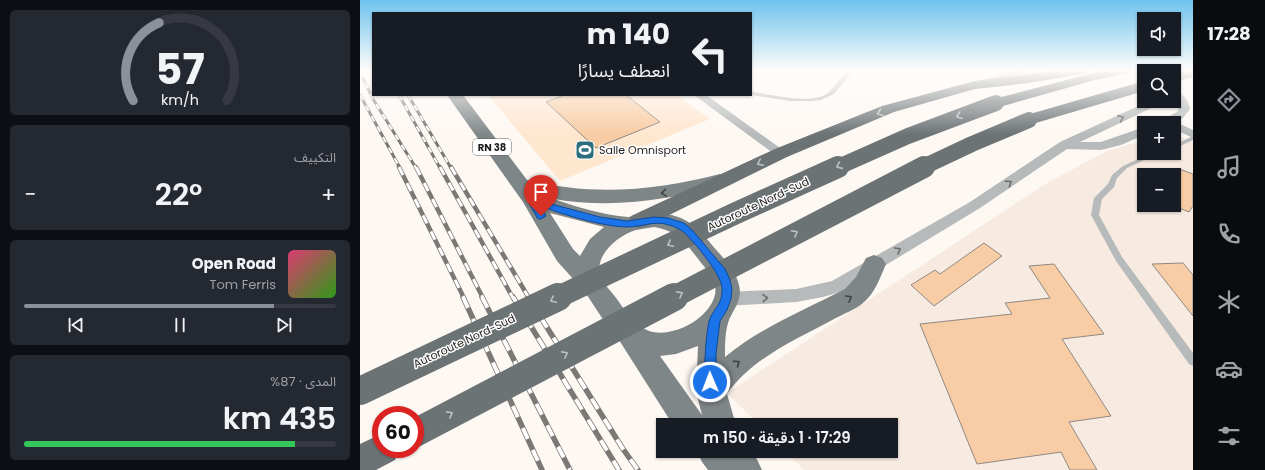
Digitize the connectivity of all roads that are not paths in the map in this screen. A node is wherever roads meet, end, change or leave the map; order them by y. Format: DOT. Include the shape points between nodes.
graph roads {
  1 [pos="1181,91"];
  2 [pos="832,92"];
  3 [pos="948,92"];
  4 [pos="1036,92"];
  5 [pos="1124,92"];
  6 [pos="752,93"];
  7 [pos="457,96"];
  8 [pos="700,96"];
  9 [pos="1143,108"];
  10 [pos="1181,116"];
  11 [pos="1181,128"];
  12 [pos="1137,134"];
  13 [pos="1193,134"];
  14 [pos="1193,138"];
  15 [pos="1181,143"];
  16 [pos="1064,145"];
  17 [pos="781,153"];
  18 [pos="1140,160"];
  19 [pos="729,178"];
  20 [pos="525,192"];
  21 [pos="633,223"];
  22 [pos="874,264"];
  23 [pos="593,285"];
  24 [pos="720,310"];
  25 [pos="630,335"];
  26 [pos="1193,361"];
  27 [pos="360,391"];
  28 [pos="711,392"];
  29 [pos="686,418"];
  30 [pos="719,418"];
  31 [pos="424,427"];
  32 [pos="372,455"];
  33 [pos="719,458"];
  34 [pos="739,458"];
  35 [pos="360,461"];
  36 [pos="729,470"];
  37 [pos="746,470"];
  1 -- 10 [label="street" via="1185,111"];
  2 -- 6 [label="lane" via="818,99 805,100"];
  3 -- 17 [label="highway, one-way" via="888,109"];
  4 -- 27 [label="highway, Autoroute Nord-Sud, one-way, bridge" via="996,103 908,136 734,214"];
  31 -- 5 [label="highway, one-way, bridge" via="909,174 1029,120"];
  7 -- 20 [label="main road, RN 38"];
  8 -- 17 [label="street"];
  16 -- 9 [label="street, one-way"];
  11 -- 13 [label="street"];
  12 -- 16 [label="street" via="1101,146"];
  14 -- 15 [label="lane"];
  22 -- 16 [label="street, one-way" via="975,205"];
  17 -- 19 [label="highway, one-way"];
  18 -- 26 [label="lane" via="1125,167 1114,177 1111,186 1098,198 1095,215 1119,259"];
  19 -- 20 [label="main road, one-way" via="696,187 626,197"];
  19 -- 21 [label="highway"];
  20 -- 21 [label="main road" via="552,207 576,214"];
  20 -- 23 [label="main road, RN 38" via="562,251"];
  21 -- 23 [label="main road" via="611,232 598,244 590,257 588,272"];
  21 -- 24 [label="main road" via="668,221 690,233 721,271 726,284"];
  24 -- 22 [label="street, one-way" via="818,292 837,286"];
  28 -- 22 [label="main road, one-way" via="732,366 766,342 854,296 866,282"];
  23 -- 25 [label="main road" via="620,326"];
  24 -- 25 [label="main road" via="691,338 675,343 658,344"];
  24 -- 28 [label="main road" via="710,354"];
  25 -- 29 [label="main road"];
  28 -- 30 [label="main road"];
  32 -- 35 [label="highway"];
  33 -- 36 [label="main road"];
  34 -- 37 [label="main road"];
}
